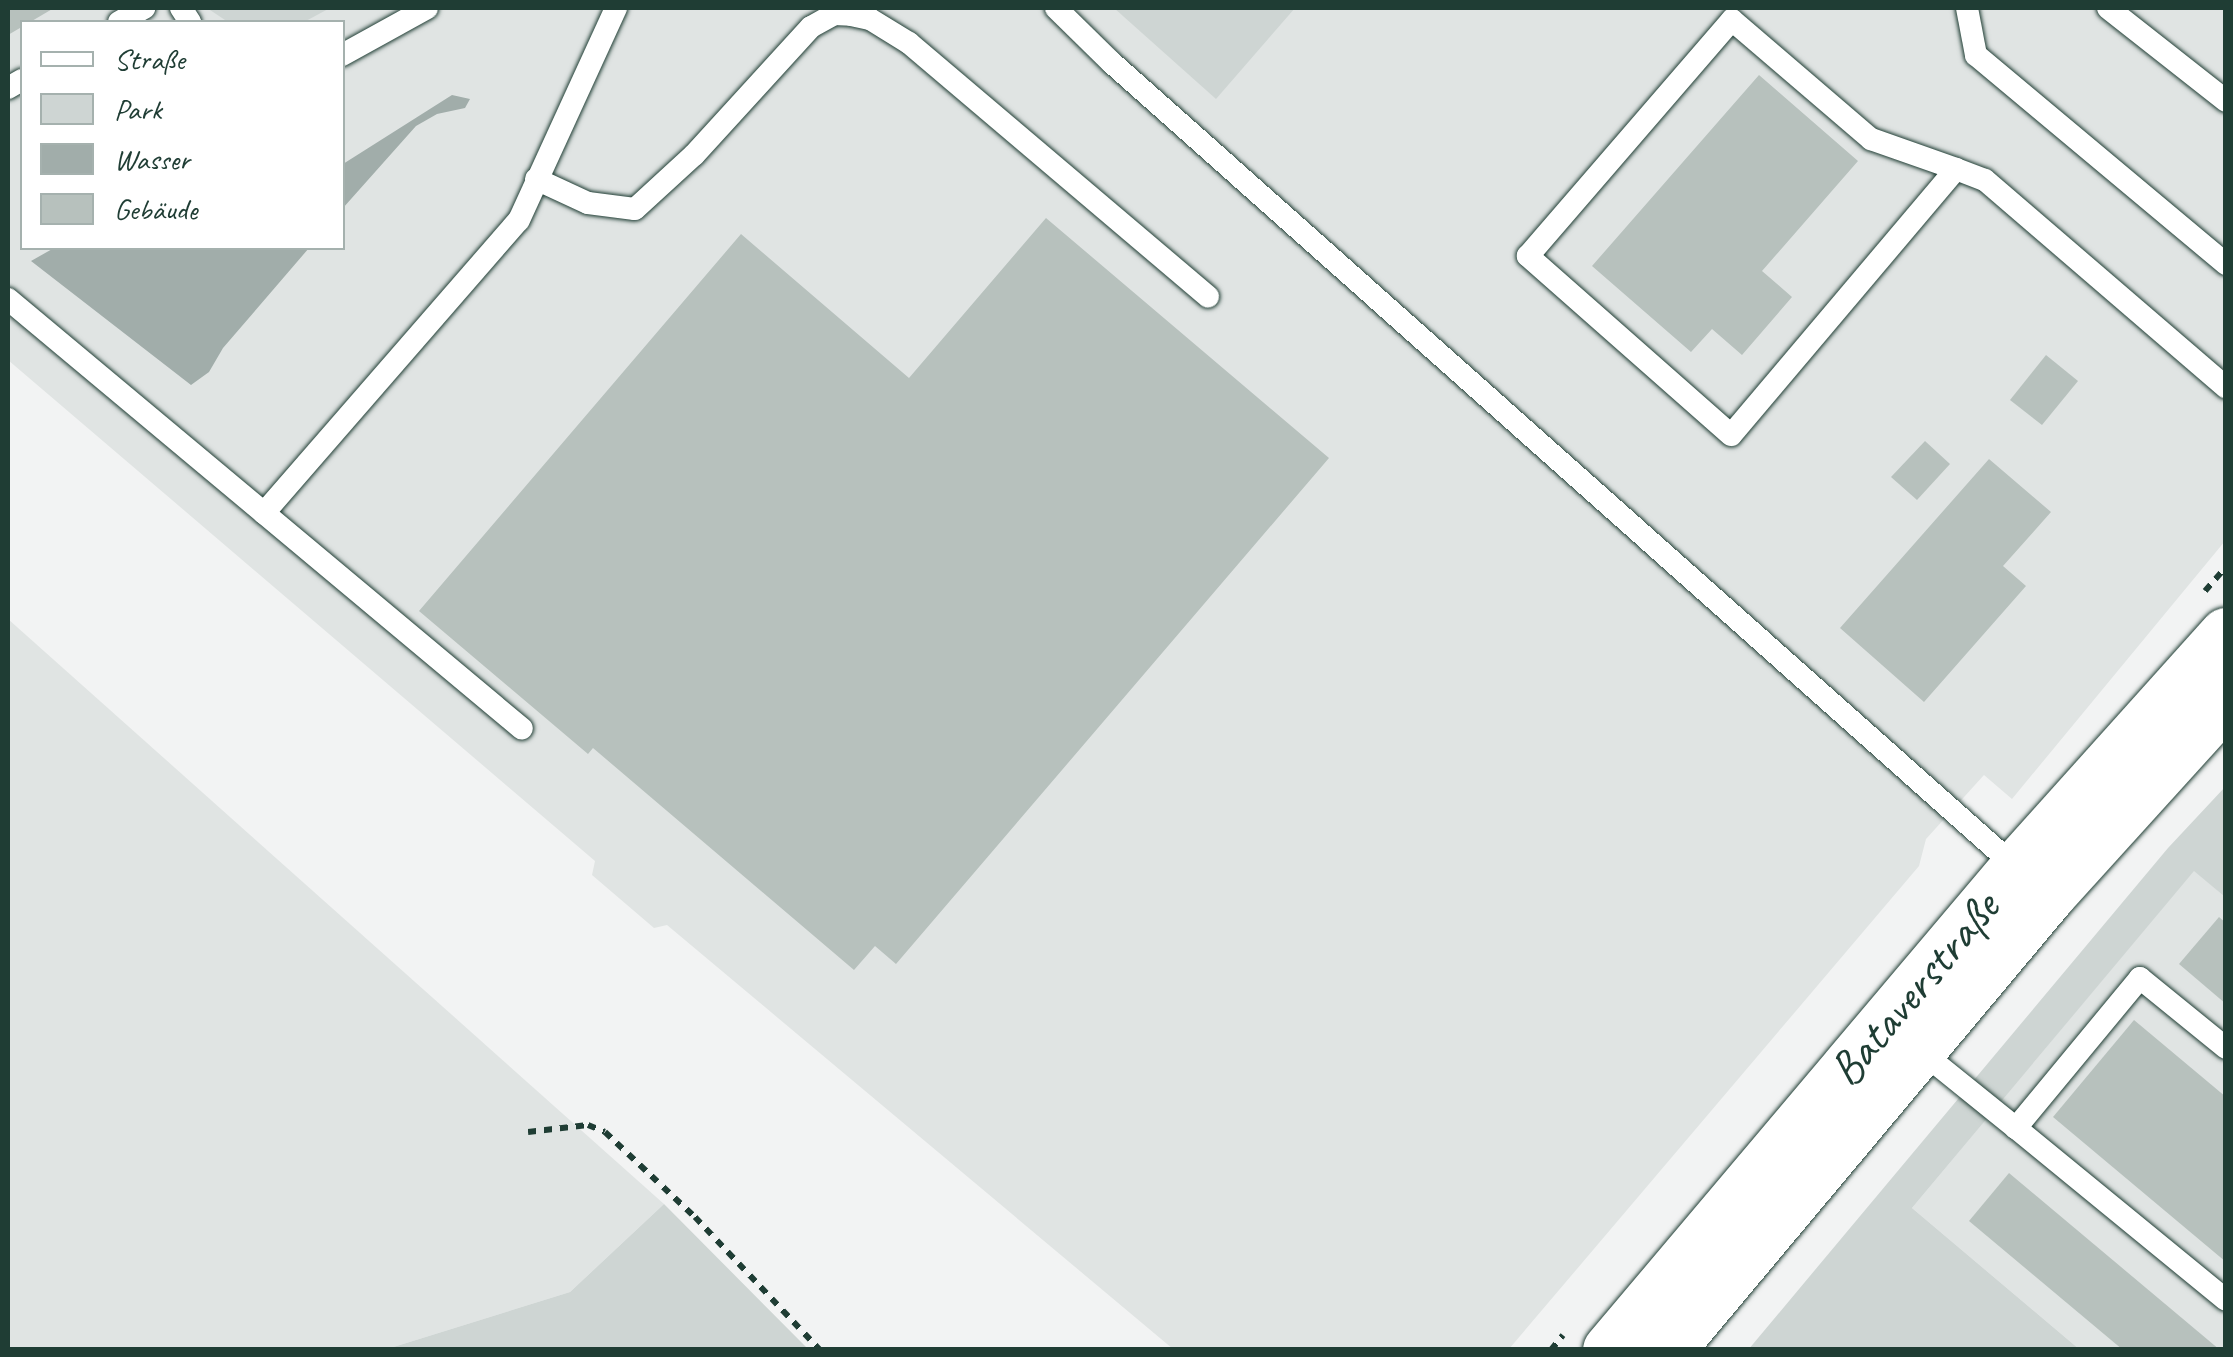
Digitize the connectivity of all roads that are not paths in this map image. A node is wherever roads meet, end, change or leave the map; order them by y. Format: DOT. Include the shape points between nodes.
graph roads {
  1 [pos="427,8"];
  2 [pos="616,8"];
  3 [pos="1056,8"];
  4 [pos="1967,8"];
  5 [pos="2108,8"];
  6 [pos="345,54"];
  7 [pos="2226,101"];
  8 [pos="1956,169"];
  9 [pos="536,180"];
  10 [pos="2226,264"];
  11 [pos="1208,297"];
  12 [pos="8,299"];
  13 [pos="2226,388"];
  14 [pos="264,513"];
  15 [pos="2226,635"];
  16 [pos="2226,698"];
  17 [pos="522,730"];
  18 [pos="2032,881"];
  19 [pos="1918,1048"];
  20 [pos="2226,1048"];
  21 [pos="2016,1128"];
  22 [pos="2226,1300"];
  23 [pos="1610,1350"];
  24 [pos="1666,1350"];
  1 -- 6 [label="lane"];
  2 -- 9 [label="lane"];
  3 -- 18 [label="lane"];
  4 -- 10 [label="lane" via="1976,56"];
  5 -- 7 [label="lane"];
  8 -- 8 [label="lane" via="1871,139 1732,20 1528,256 1731,435"];
  8 -- 13 [label="lane" via="1985,180"];
  9 -- 11 [label="lane" via="588,203 635,209 811,27 834,14 851,14 908,42"];
  9 -- 14 [label="lane" via="519,220"];
  12 -- 14 [label="lane"];
  14 -- 17 [label="lane"];
  15 -- 18 [label="street, Bataverstraße"];
  16 -- 18 [label="street, Bataverstraße"];
  18 -- 19 [label="street, Bataverstraße"];
  18 -- 23 [label="street, Bataverstraße"];
  19 -- 21 [label="lane"];
  19 -- 24 [label="street, Bataverstraße"];
  20 -- 21 [label="lane" via="2140,978"];
  21 -- 22 [label="lane"];
}
